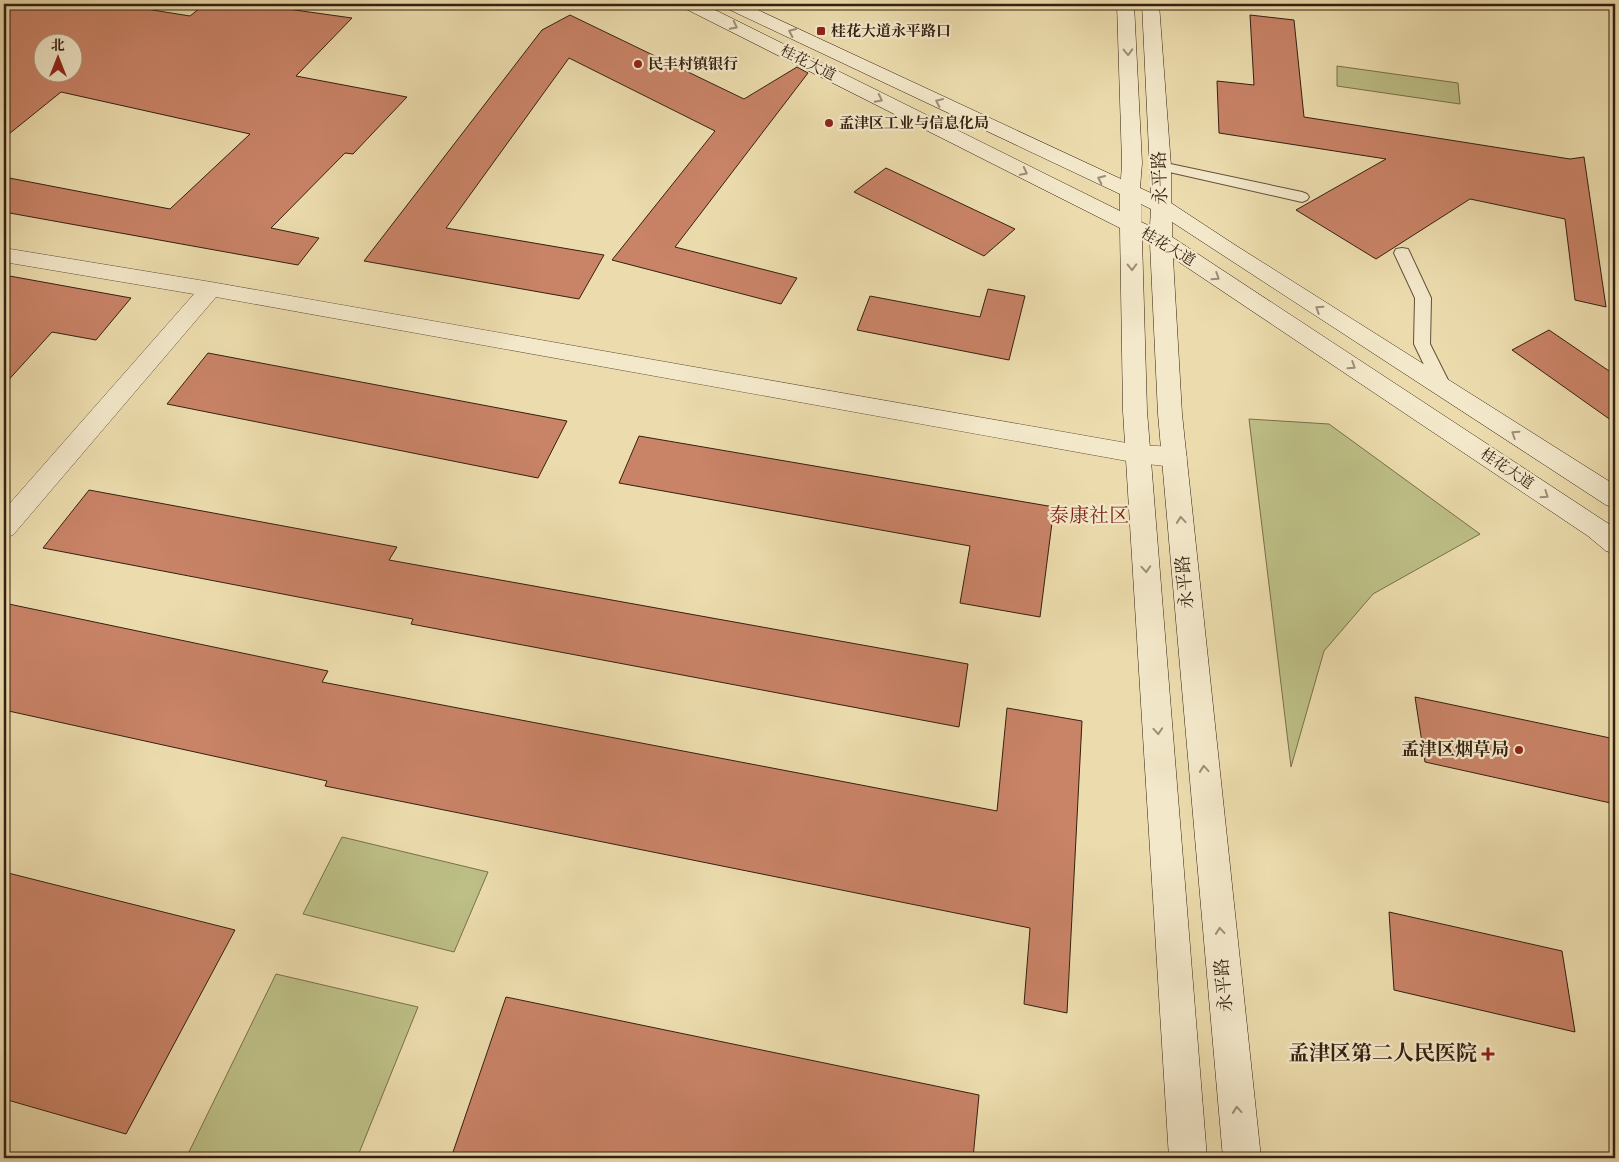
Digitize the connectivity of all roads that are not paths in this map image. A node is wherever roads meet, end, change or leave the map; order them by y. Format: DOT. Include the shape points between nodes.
graph roads {
  1 [pos="690,4"];
  2 [pos="732,4"];
  3 [pos="1126,4"];
  4 [pos="1151,4"];
  5 [pos="1161,166"];
  6 [pos="1130,192"];
  7 [pos="1302,197"];
  8 [pos="1162,206"];
  9 [pos="1131,226"];
  10 [pos="1161,240"];
  11 [pos="1402,253"];
  12 [pos="4,255"];
  13 [pos="211,289"];
  14 [pos="1443,388"];
  15 [pos="1138,454"];
  16 [pos="1174,457"];
  17 [pos="1615,498"];
  18 [pos="4,528"];
  19 [pos="1615,543"];
  20 [pos="1188,1158"];
  21 [pos="1242,1158"];
  1 -- 9 [label="main road, 桂花大道, one-way"];
  6 -- 2 [label="main road, 桂花大道, one-way"];
  3 -- 6 [label="main road, 永平路, one-way" via="1132,163"];
  4 -- 5 [label="main road, 永平路"];
  5 -- 7 [label="lane"];
  5 -- 8 [label="main road, 永平路"];
  6 -- 8 [label="main road, 桂花大道"];
  6 -- 9 [label="main road, 永平路"];
  8 -- 10 [label="main road, 永平路"];
  14 -- 8 [label="main road, 桂花大道, one-way"];
  9 -- 10 [label="main road, 桂花大道"];
  9 -- 15 [label="main road, 永平路, one-way"];
  10 -- 16 [label="main road, 永平路"];
  10 -- 19 [label="main road, 桂花大道, one-way"];
  11 -- 14 [label="lane" via="1423,298 1422,344"];
  12 -- 13 [label="main road"];
  13 -- 15 [label="main road"];
  13 -- 18 [label="main road"];
  17 -- 14 [label="main road, 桂花大道, one-way"];
  15 -- 16 [label="main road"];
  15 -- 20 [label="main road, 永平路, one-way"];
  21 -- 16 [label="main road, 永平路, one-way"];
}
